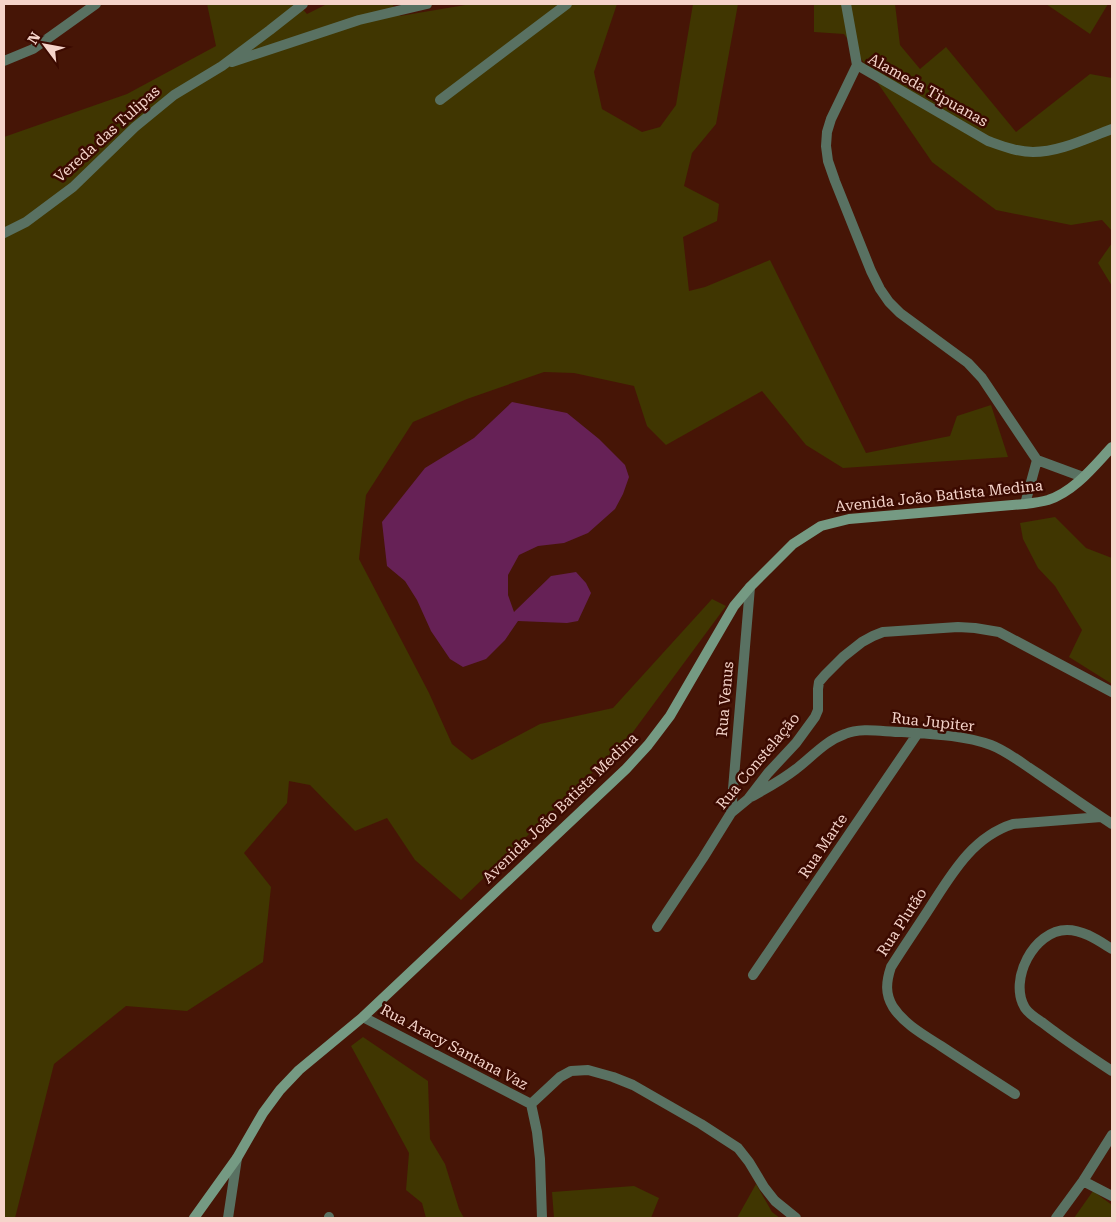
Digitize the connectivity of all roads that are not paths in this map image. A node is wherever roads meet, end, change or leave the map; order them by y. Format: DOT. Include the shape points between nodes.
graph roads {
  1 [pos="96,4"];
  2 [pos="303,4"];
  3 [pos="427,4"];
  4 [pos="567,4"];
  5 [pos="846,4"];
  6 [pos="4,61"];
  7 [pos="857,65"];
  8 [pos="222,66"];
  9 [pos="440,100"];
  10 [pos="1112,129"];
  11 [pos="4,233"];
  12 [pos="1112,447"];
  13 [pos="1036,460"];
  14 [pos="1083,477"];
  15 [pos="1025,504"];
  16 [pos="750,588"];
  17 [pos="1112,692"];
  18 [pos="918,733"];
  19 [pos="748,799"];
  20 [pos="731,813"];
  21 [pos="1101,817"];
  22 [pos="1112,824"];
  23 [pos="657,927"];
  24 [pos="1112,949"];
  25 [pos="753,975"];
  26 [pos="364,1017"];
  27 [pos="1112,1071"];
  28 [pos="1015,1094"];
  29 [pos="532,1104"];
  30 [pos="1112,1135"];
  31 [pos="237,1158"];
  32 [pos="1083,1181"];
  33 [pos="1112,1196"];
  34 [pos="194,1218"];
  35 [pos="228,1218"];
  36 [pos="542,1218"];
  37 [pos="796,1218"];
  38 [pos="1056,1218"];
  1 -- 6 [label="street" via="32,49"];
  2 -- 8 [label="street, Vereda das Tulipas"];
  3 -- 8 [label="street" via="359,20"];
  4 -- 9 [label="street"];
  5 -- 7 [label="street"];
  7 -- 10 [label="street, Alameda Tipuanas" via="988,141 1008,148 1033,152 1057,149"];
  7 -- 13 [label="street, Alameda Tipuanas" via="831,119 826,146 835,181 871,271 880,289 900,313 968,363 982,378"];
  8 -- 11 [label="street, Vereda das Tulipas" via="174,95 72,186 26,222"];
  12 -- 14 [label="main road, Avenida João Batista Medina"];
  13 -- 14 [label="street"];
  13 -- 15 [label="street"];
  14 -- 15 [label="main road, Avenida João Batista Medina" via="1049,500"];
  15 -- 16 [label="main road, Avenida João Batista Medina" via="849,519 821,526 793,544"];
  16 -- 20 [label="street, Rua Venus"];
  16 -- 26 [label="main road, Avenida João Batista Medina" via="734,606 670,716 648,745"];
  17 -- 19 [label="street, Rua Constelação" via="999,632 974,628 883,632 862,642 819,682 818,710 814,717"];
  18 -- 19 [label="street, Rua Jupiter" via="865,730 846,733 830,741 777,783"];
  18 -- 21 [label="street, Rua Jupiter" via="976,740 993,746"];
  18 -- 25 [label="street, Rua Marte"];
  19 -- 20 [label="street, Rua Constelação"];
  20 -- 23 [label="street, Rua Constelação"];
  21 -- 22 [label="street, Rua Jupiter"];
  21 -- 28 [label="street, Rua Plutão" via="1013,824 987,836 961,861 887,977 889,998 899,1016"];
  24 -- 27 [label="street" via="1075,930 1053,933 1040,941 1027,959 1019,985 1026,1010"];
  26 -- 29 [label="street, Rua Aracy Santana Vaz"];
  26 -- 31 [label="main road, Avenida João Batista Medina" via="299,1070 280,1090"];
  29 -- 36 [label="street" via="540,1159"];
  29 -- 37 [label="street" via="560,1077 571,1071 588,1070 613,1077 701,1124 738,1148 775,1201"];
  30 -- 32 [label="street"];
  31 -- 34 [label="main road, Avenida João Batista Medina"];
  31 -- 35 [label="street"];
  32 -- 33 [label="street"];
  32 -- 38 [label="street"];
}
